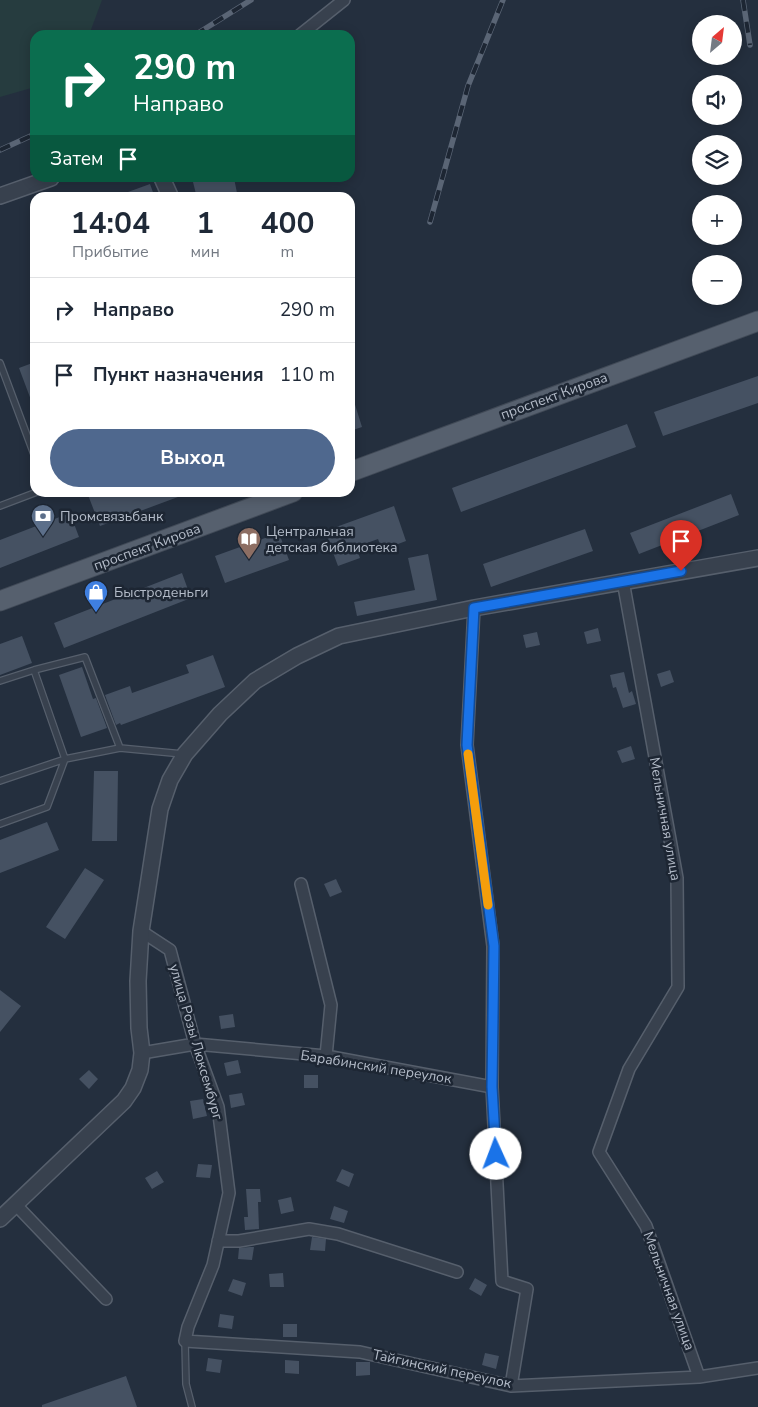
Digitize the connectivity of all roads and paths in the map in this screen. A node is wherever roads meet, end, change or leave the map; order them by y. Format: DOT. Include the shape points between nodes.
graph roads {
  1 [pos="344,0"];
  2 [pos="306,30"];
  3 [pos="40,182"];
  4 [pos="0,196"];
  5 [pos="758,321"];
  6 [pos="0,363"];
  7 [pos="30,444"];
  8 [pos="355,470"];
  9 [pos="30,494"];
  10 [pos="277,497"];
  11 [pos="0,506"];
  12 [pos="758,558"];
  13 [pos="623,581"];
  14 [pos="0,601"];
  15 [pos="474,608"];
  16 [pos="34,670"];
  17 [pos="0,681"];
  18 [pos="120,748"];
  19 [pos="185,754"];
  20 [pos="65,759"];
  21 [pos="0,781"];
  22 [pos="0,824"];
  23 [pos="301,884"];
  24 [pos="141,931"];
  25 [pos="195,1044"];
  26 [pos="142,1053"];
  27 [pos="326,1056"];
  28 [pos="492,1087"];
  29 [pos="16,1205"];
  30 [pos="0,1219"];
  31 [pos="218,1241"];
  32 [pos="457,1272"];
  33 [pos="106,1299"];
  34 [pos="185,1341"];
  35 [pos="758,1368"];
  36 [pos="699,1377"];
  37 [pos="511,1386"];
  38 [pos="192,1407"];
  1 -- 2 [label="street"];
  3 -- 4 [label="street"];
  5 -- 8 [label="main road, проспект Кирова"];
  6 -- 7 [label="lane"];
  9 -- 11 [label="lane"];
  10 -- 14 [label="main road, проспект Кирова"];
  12 -- 13 [label="street"];
  13 -- 15 [label="street"];
  13 -- 36 [label="street, Мельничная улица" via="677,878 678,987 629,1069 598,1152 646,1226"];
  15 -- 19 [label="street" via="339,636 297,656 255,681"];
  15 -- 28 [label="street" via="467,745 494,946"];
  16 -- 17 [label="lane"];
  16 -- 18 [label="lane" via="85,657"];
  16 -- 20 [label="lane"];
  18 -- 19 [label="lane"];
  18 -- 20 [label="lane"];
  19 -- 24 [label="street" via="170,780 160,809"];
  20 -- 21 [label="lane"];
  20 -- 22 [label="lane" via="47,807"];
  23 -- 27 [label="street" via="332,1005"];
  24 -- 25 [label="street, улица Розы Люксембург" via="170,950"];
  24 -- 26 [label="street" via="138,981"];
  25 -- 26 [label="street, Барабинский переулок"];
  25 -- 27 [label="street, Барабинский переулок"];
  25 -- 31 [label="street, улица Розы Люксембург" via="218,1107 228,1183 229,1193"];
  26 -- 29 [label="street" via="140,1070 124,1102"];
  27 -- 28 [label="street, Барабинский переулок"];
  28 -- 37 [label="street" via="502,1280 527,1289"];
  29 -- 30 [label="street"];
  29 -- 33 [label="street"];
  31 -- 32 [label="street" via="239,1241 309,1229 338,1234"];
  31 -- 34 [label="street, улица Розы Люксембург" via="213,1265"];
  34 -- 37 [label="street, Тайгинский переулок" via="360,1352"];
  34 -- 38 [label="lane" via="186,1384"];
  35 -- 36 [label="street, Тайгинский переулок"];
  36 -- 37 [label="street, Тайгинский переулок"];
}
